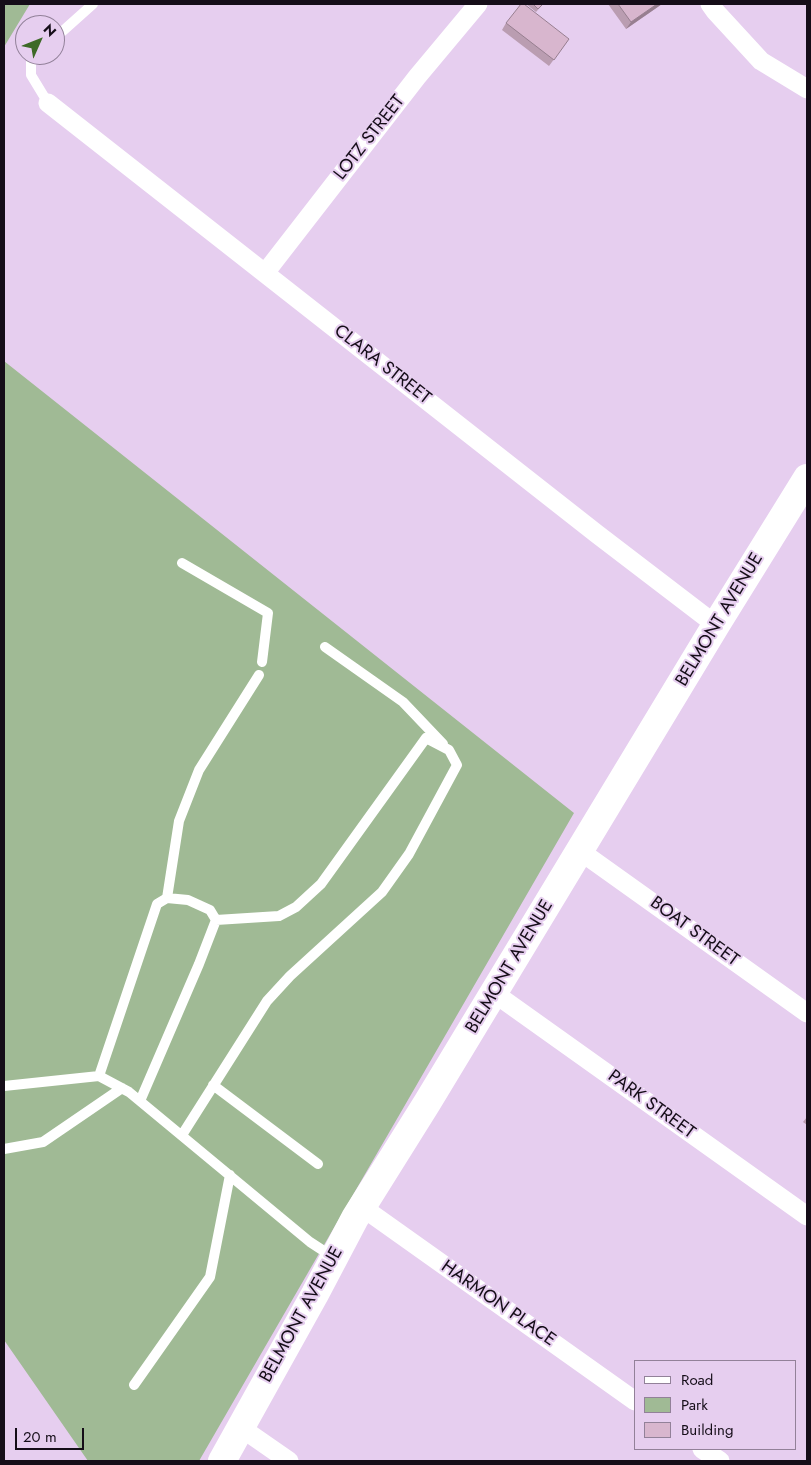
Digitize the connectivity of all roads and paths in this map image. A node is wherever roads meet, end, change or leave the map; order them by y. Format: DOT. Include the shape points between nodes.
graph roads {
  1 [pos="93,4"];
  2 [pos="478,4"];
  3 [pos="710,4"];
  4 [pos="65,29"];
  5 [pos="31,65"];
  6 [pos="807,89"];
  7 [pos="48,103"];
  8 [pos="265,273"];
  9 [pos="807,478"];
  10 [pos="182,563"];
  11 [pos="716,625"];
  12 [pos="325,647"];
  13 [pos="262,662"];
  14 [pos="259,675"];
  15 [pos="449,750"];
  16 [pos="580,851"];
  17 [pos="167,898"];
  18 [pos="216,920"];
  19 [pos="494,993"];
  20 [pos="807,1013"];
  21 [pos="99,1076"];
  22 [pos="213,1085"];
  23 [pos="4,1086"];
  24 [pos="122,1088"];
  25 [pos="140,1101"];
  26 [pos="182,1135"];
  27 [pos="4,1150"];
  28 [pos="318,1164"];
  29 [pos="230,1175"];
  30 [pos="362,1207"];
  31 [pos="807,1216"];
  32 [pos="334,1258"];
  33 [pos="134,1385"];
  34 [pos="634,1400"];
  35 [pos="240,1427"];
  36 [pos="704,1450"];
  37 [pos="222,1461"];
  38 [pos="289,1461"];
  39 [pos="720,1461"];
  1 -- 4 [label="lane"];
  2 -- 8 [label="street, LOTZ STREET" via="417,77"];
  3 -- 6 [label="street" via="761,61"];
  5 -- 7 [label="lane" via="32,75"];
  7 -- 8 [label="street, CLARA STREET"];
  8 -- 11 [label="street, CLARA STREET"];
  9 -- 11 [label="main road, BELMONT AVENUE"];
  10 -- 13 [label="lane" via="268,614"];
  11 -- 16 [label="main road, BELMONT AVENUE"];
  12 -- 15 [label="lane" via="403,702"];
  14 -- 17 [label="lane" via="199,770 179,821"];
  15 -- 18 [label="lane" via="426,738 321,884 296,908 279,916"];
  15 -- 22 [label="lane" via="457,765 409,854 382,892 290,976 268,1001"];
  16 -- 19 [label="main road, BELMONT AVENUE"];
  16 -- 20 [label="street, BOAT STREET"];
  17 -- 18 [label="lane" via="188,900 210,910"];
  17 -- 21 [label="lane" via="157,904"];
  18 -- 25 [label="lane"];
  19 -- 30 [label="main road, BELMONT AVENUE"];
  19 -- 31 [label="street, PARK STREET"];
  21 -- 23 [label="lane"];
  21 -- 24 [label="lane"];
  22 -- 26 [label="lane"];
  22 -- 28 [label="lane"];
  24 -- 25 [label="lane"];
  24 -- 27 [label="lane" via="43,1142"];
  25 -- 26 [label="lane"];
  26 -- 29 [label="lane"];
  29 -- 32 [label="lane"];
  29 -- 33 [label="lane" via="210,1277"];
  30 -- 32 [label="main road, BELMONT AVENUE"];
  30 -- 34 [label="street, HARMON PLACE"];
  32 -- 35 [label="main road, BELMONT AVENUE"];
  35 -- 37 [label="main road, BELMONT AVENUE"];
  35 -- 38 [label="street"];
  36 -- 39 [label="street"];
}
